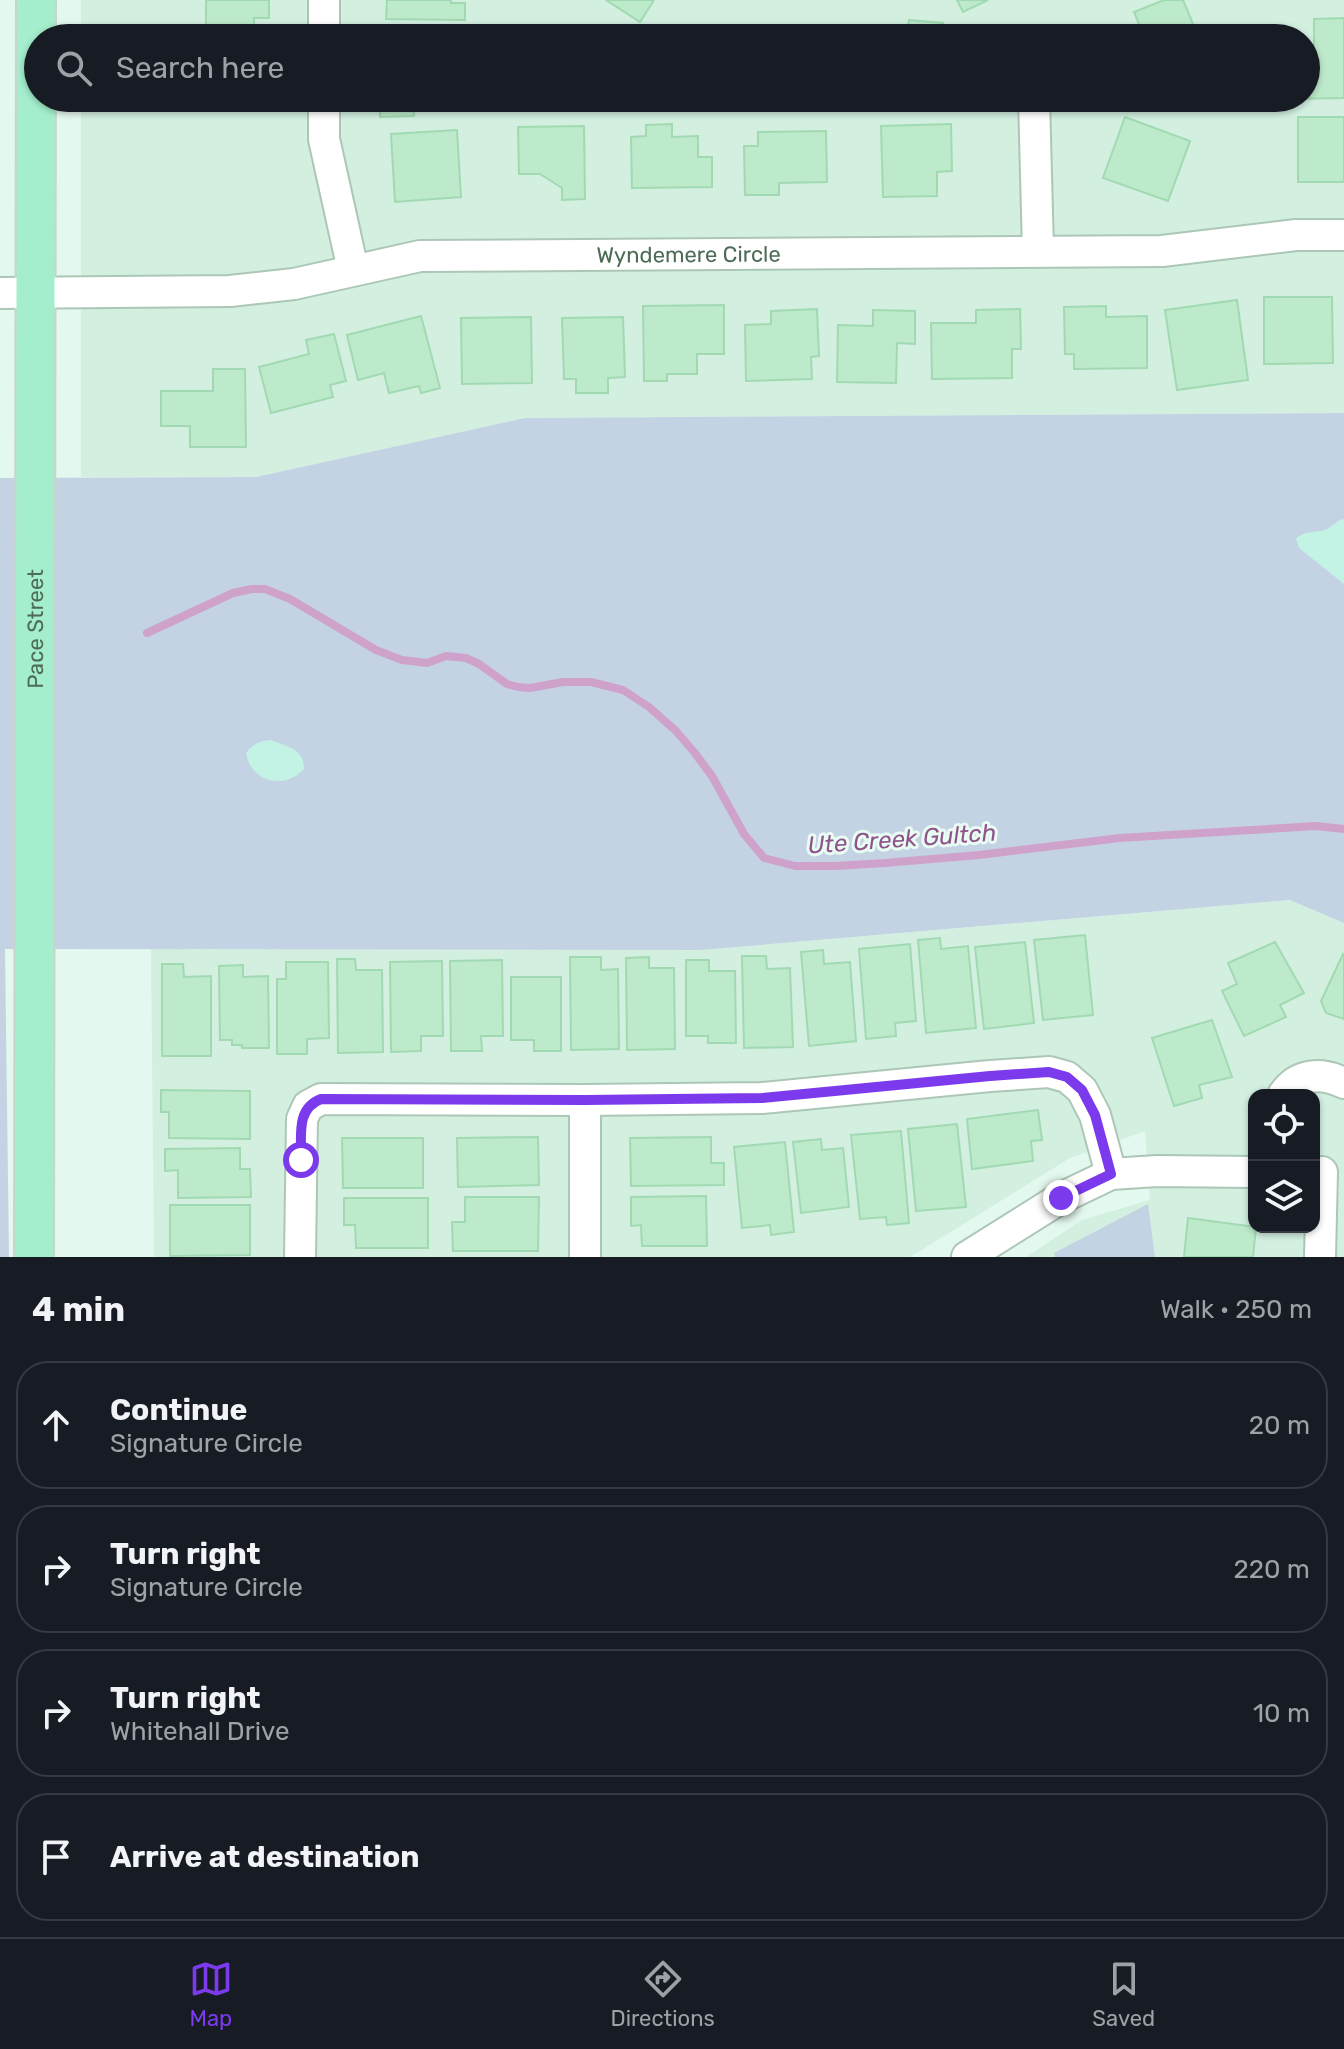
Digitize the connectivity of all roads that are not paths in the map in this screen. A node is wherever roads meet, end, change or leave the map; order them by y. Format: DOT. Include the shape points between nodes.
graph roads {
  1 [pos="36,0"];
  2 [pos="324,0"];
  3 [pos="35,24"];
  4 [pos="324,24"];
  5 [pos="29,112"];
  6 [pos="324,112"];
  7 [pos="1034,112"];
  8 [pos="1344,235"];
  9 [pos="1038,251"];
  10 [pos="353,270"];
  11 [pos="18,292"];
  12 [pos="1344,1083"];
  13 [pos="1289,1089"];
  14 [pos="585,1100"];
  15 [pos="1248,1172"];
  16 [pos="1327,1173"];
  17 [pos="1111,1174"];
  18 [pos="34,1257"];
  19 [pos="300,1257"];
  20 [pos="585,1257"];
  21 [pos="967,1257"];
  22 [pos="1320,1257"];
  1 -- 3 [label="main road, Pace Street"];
  2 -- 4 [label="street"];
  5 -- 11 [label="main road, Pace Street"];
  6 -- 10 [label="street" via="324,139"];
  7 -- 9 [label="street"];
  8 -- 9 [label="street, Wyndemere Circle" via="1296,235 1162,251"];
  9 -- 10 [label="street, Wyndemere Circle" via="420,256"];
  10 -- 11 [label="street, Wyndemere Circle" via="230,291"];
  11 -- 18 [label="main road, Pace Street"];
  12 -- 13 [label="street" via="1307,1078"];
  14 -- 17 [label="street" via="762,1098 1049,1072 1067,1077 1082,1090 1095,1115"];
  14 -- 19 [label="street" via="314,1102 302,1119"];
  14 -- 20 [label="street"];
  15 -- 17 [label="street"];
  16 -- 22 [label="street"];
  17 -- 21 [label="street" via="1061,1198"];
}
